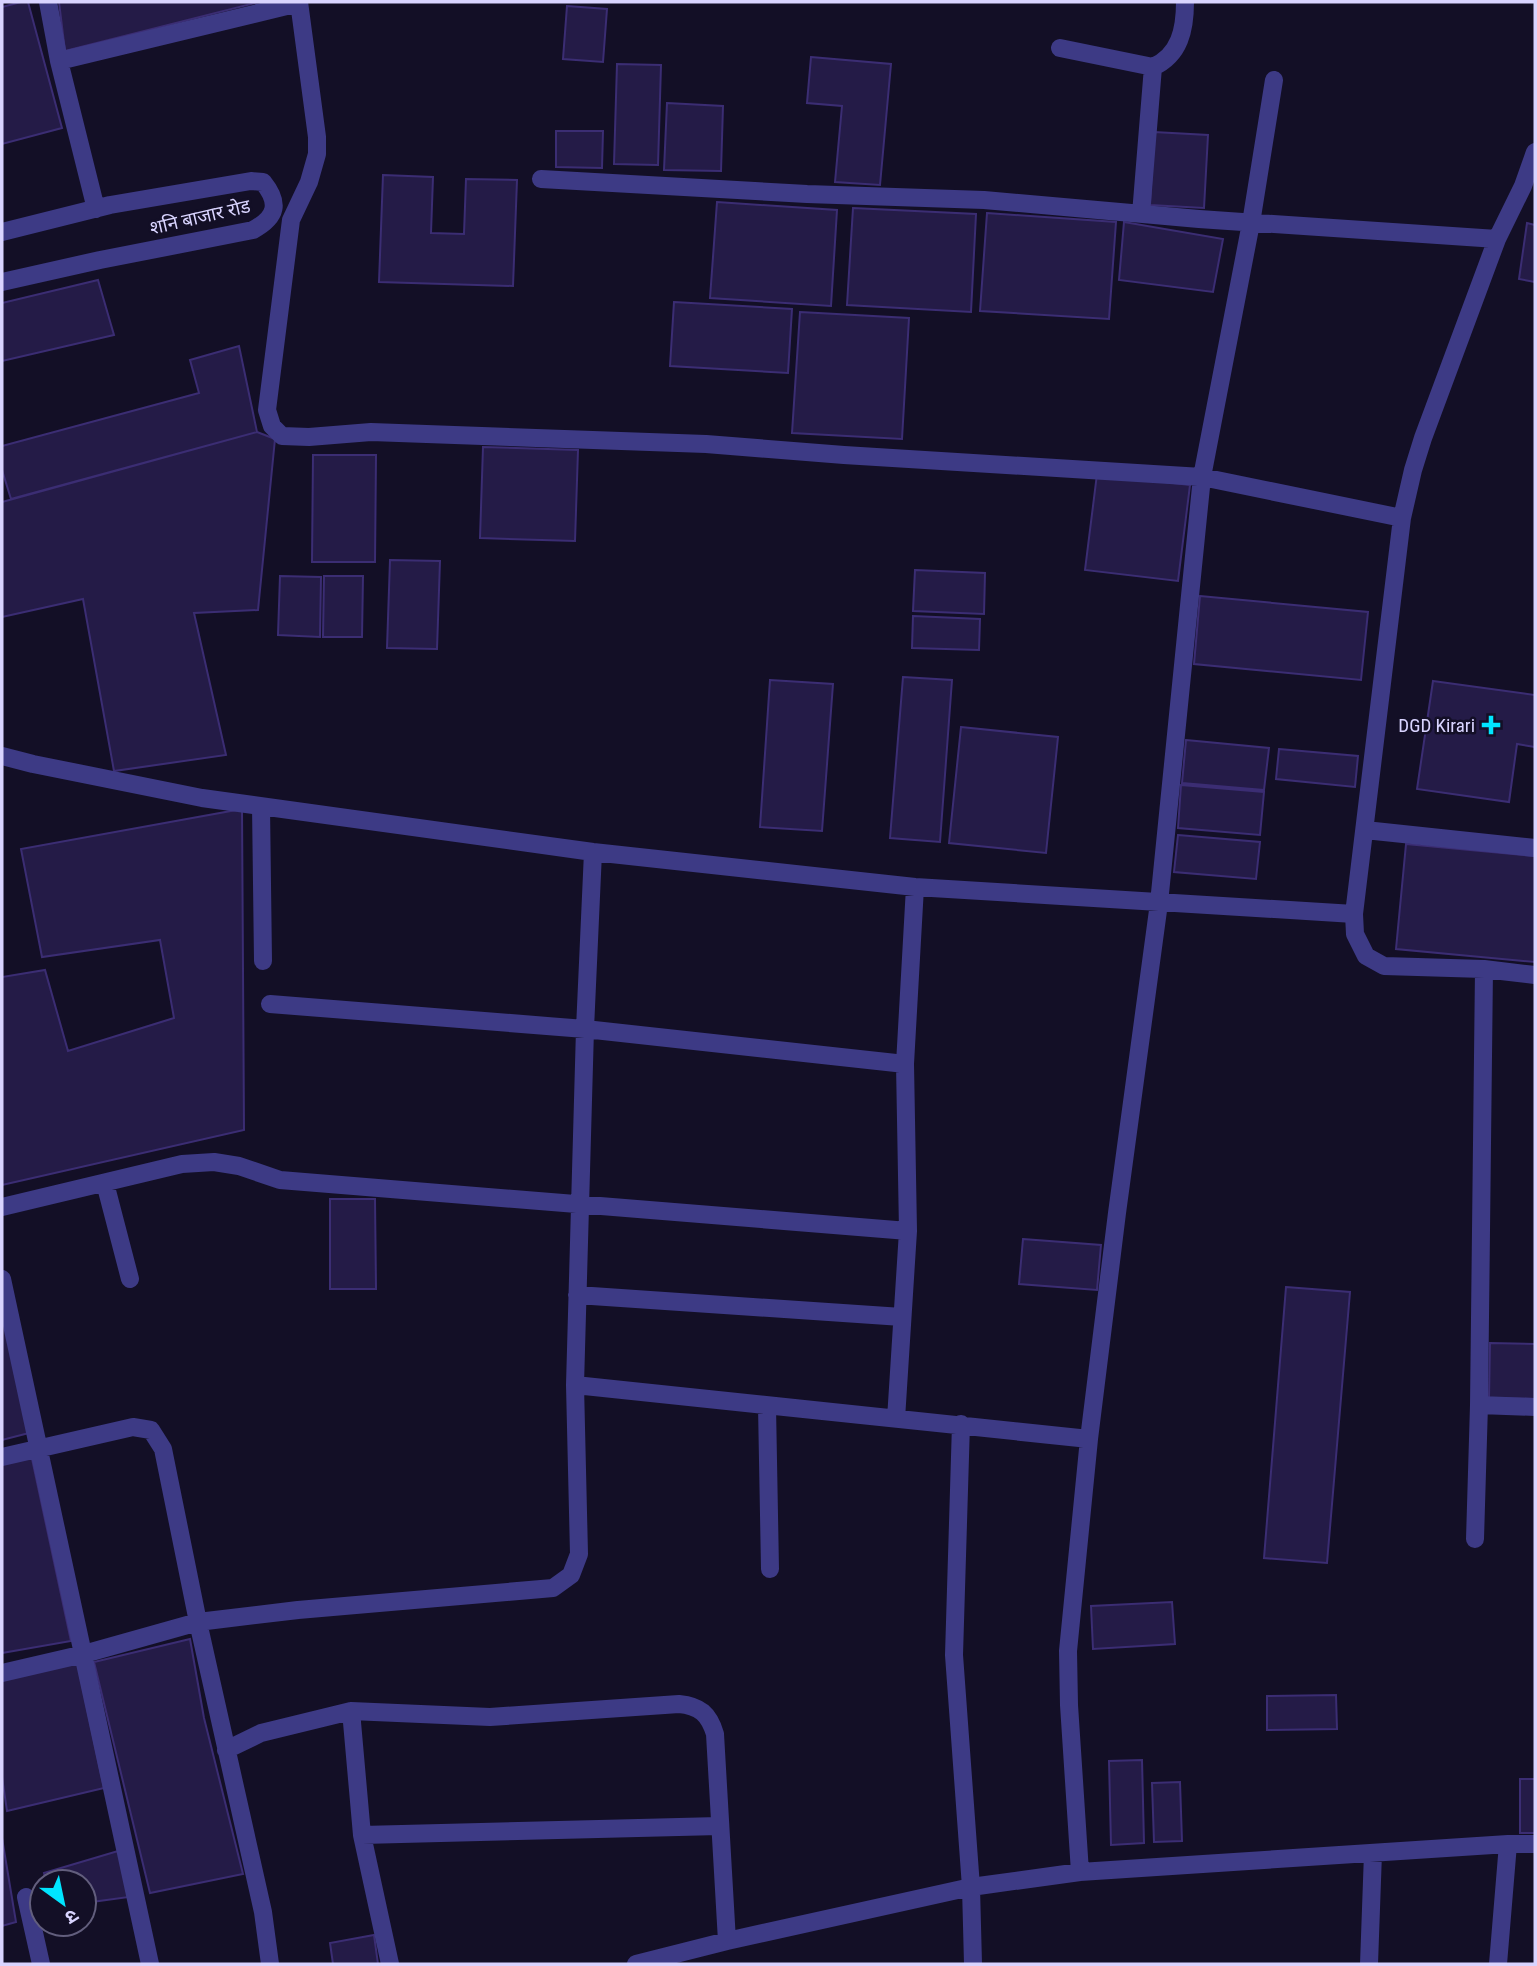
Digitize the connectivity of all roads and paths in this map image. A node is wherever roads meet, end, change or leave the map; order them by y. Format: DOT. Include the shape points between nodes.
graph roads {
  1 [pos="48,2"];
  2 [pos="1185,2"];
  3 [pos="299,3"];
  4 [pos="1060,48"];
  5 [pos="59,61"];
  6 [pos="1153,67"];
  7 [pos="1274,80"];
  8 [pos="1535,152"];
  9 [pos="541,179"];
  10 [pos="1529,187"];
  11 [pos="96,209"];
  12 [pos="1141,214"];
  13 [pos="271,215"];
  14 [pos="291,220"];
  15 [pos="1251,223"];
  16 [pos="2,232"];
  17 [pos="1497,239"];
  18 [pos="2,282"];
  19 [pos="1202,477"];
  20 [pos="1402,518"];
  21 [pos="2,756"];
  22 [pos="261,807"];
  23 [pos="1365,830"];
  24 [pos="1535,848"];
  25 [pos="593,852"];
  26 [pos="915,887"];
  27 [pos="1159,903"];
  28 [pos="1354,914"];
  29 [pos="263,961"];
  30 [pos="1484,969"];
  31 [pos="1535,975"];
  32 [pos="270,1004"];
  33 [pos="585,1029"];
  34 [pos="905,1064"];
  35 [pos="105,1183"];
  36 [pos="580,1205"];
  37 [pos="2,1207"];
  38 [pos="908,1231"];
  39 [pos="2,1279"];
  40 [pos="130,1279"];
  41 [pos="577,1296"];
  42 [pos="902,1317"];
  43 [pos="575,1385"];
  44 [pos="1479,1405"];
  45 [pos="767,1406"];
  46 [pos="1535,1407"];
  47 [pos="896,1419"];
  48 [pos="961,1424"];
  49 [pos="1089,1439"];
  50 [pos="37,1447"];
  51 [pos="2,1457"];
  52 [pos="1475,1539"];
  53 [pos="770,1569"];
  54 [pos="198,1622"];
  55 [pos="84,1654"];
  56 [pos="2,1673"];
  57 [pos="351,1711"];
  58 [pos="226,1750"];
  59 [pos="719,1826"];
  60 [pos="362,1835"];
  61 [pos="1507,1844"];
  62 [pos="1535,1844"];
  63 [pos="1373,1853"];
  64 [pos="1080,1872"];
  65 [pos="971,1887"];
  66 [pos="26,1897"];
  67 [pos="727,1941"];
  68 [pos="41,1964"];
  69 [pos="150,1964"];
  70 [pos="270,1964"];
  71 [pos="390,1964"];
  72 [pos="636,1964"];
  73 [pos="973,1964"];
  74 [pos="1369,1964"];
  75 [pos="1498,1964"];
  1 -- 5 [label="street"];
  2 -- 6 [label="street" via="1179,45"];
  3 -- 5 [label="street"];
  3 -- 14 [label="street" via="317,154"];
  4 -- 6 [label="street"];
  5 -- 11 [label="street"];
  6 -- 12 [label="street"];
  7 -- 15 [label="street"];
  8 -- 10 [label="street"];
  9 -- 12 [label="street" via="984,201"];
  10 -- 17 [label="street"];
  11 -- 13 [label="street, शनि बाजार रोड" via="251,181 262,182 271,192"];
  11 -- 16 [label="street, शनि बाजार रोड"];
  12 -- 15 [label="street"];
  13 -- 14 [label="street"];
  13 -- 18 [label="street, शनि बाजार रोड" via="267,223 253,230"];
  14 -- 19 [label="street" via="267,410 272,426 282,436 371,432 706,444"];
  15 -- 17 [label="street"];
  15 -- 19 [label="street"];
  17 -- 20 [label="street" via="1423,438"];
  19 -- 20 [label="street"];
  19 -- 27 [label="street"];
  20 -- 23 [label="street"];
  21 -- 22 [label="street"];
  22 -- 25 [label="street"];
  22 -- 29 [label="street"];
  23 -- 24 [label="street"];
  23 -- 28 [label="street"];
  25 -- 26 [label="street"];
  25 -- 33 [label="street"];
  26 -- 27 [label="street"];
  26 -- 34 [label="street"];
  27 -- 28 [label="street"];
  27 -- 49 [label="street"];
  28 -- 30 [label="street" via="1355,934 1366,956 1384,966"];
  30 -- 31 [label="street"];
  30 -- 44 [label="street"];
  32 -- 33 [label="street"];
  33 -- 34 [label="street"];
  33 -- 36 [label="street"];
  34 -- 38 [label="street"];
  35 -- 36 [label="street" via="182,1164 214,1162 280,1180"];
  35 -- 37 [label="street"];
  35 -- 40 [label="street"];
  36 -- 38 [label="street"];
  36 -- 41 [label="street"];
  38 -- 42 [label="street"];
  39 -- 50 [label="street"];
  41 -- 42 [label="street"];
  41 -- 43 [label="street"];
  42 -- 47 [label="street"];
  43 -- 45 [label="street"];
  43 -- 54 [label="street" via="579,1554 571,1575 553,1588"];
  44 -- 46 [label="street"];
  44 -- 52 [label="street"];
  45 -- 47 [label="street"];
  45 -- 53 [label="street"];
  47 -- 48 [label="street"];
  48 -- 49 [label="street"];
  48 -- 65 [label="street" via="954,1655"];
  49 -- 64 [label="street" via="1068,1651"];
  50 -- 51 [label="street"];
  50 -- 54 [label="street" via="133,1427 151,1430 163,1449"];
  50 -- 55 [label="street"];
  54 -- 55 [label="street"];
  54 -- 58 [label="street"];
  55 -- 56 [label="street"];
  55 -- 69 [label="street"];
  57 -- 58 [label="street" via="261,1733"];
  57 -- 59 [label="street" via="490,1717 693,1706 711,1721 715,1734"];
  57 -- 60 [label="street"];
  58 -- 70 [label="street"];
  59 -- 60 [label="street"];
  59 -- 67 [label="street"];
  60 -- 71 [label="street"];
  61 -- 62 [label="street"];
  61 -- 63 [label="street"];
  61 -- 75 [label="street"];
  63 -- 64 [label="street"];
  63 -- 74 [label="street"];
  64 -- 65 [label="street"];
  65 -- 67 [label="street"];
  65 -- 73 [label="street"];
  66 -- 68 [label="street"];
  67 -- 72 [label="street"];
}
